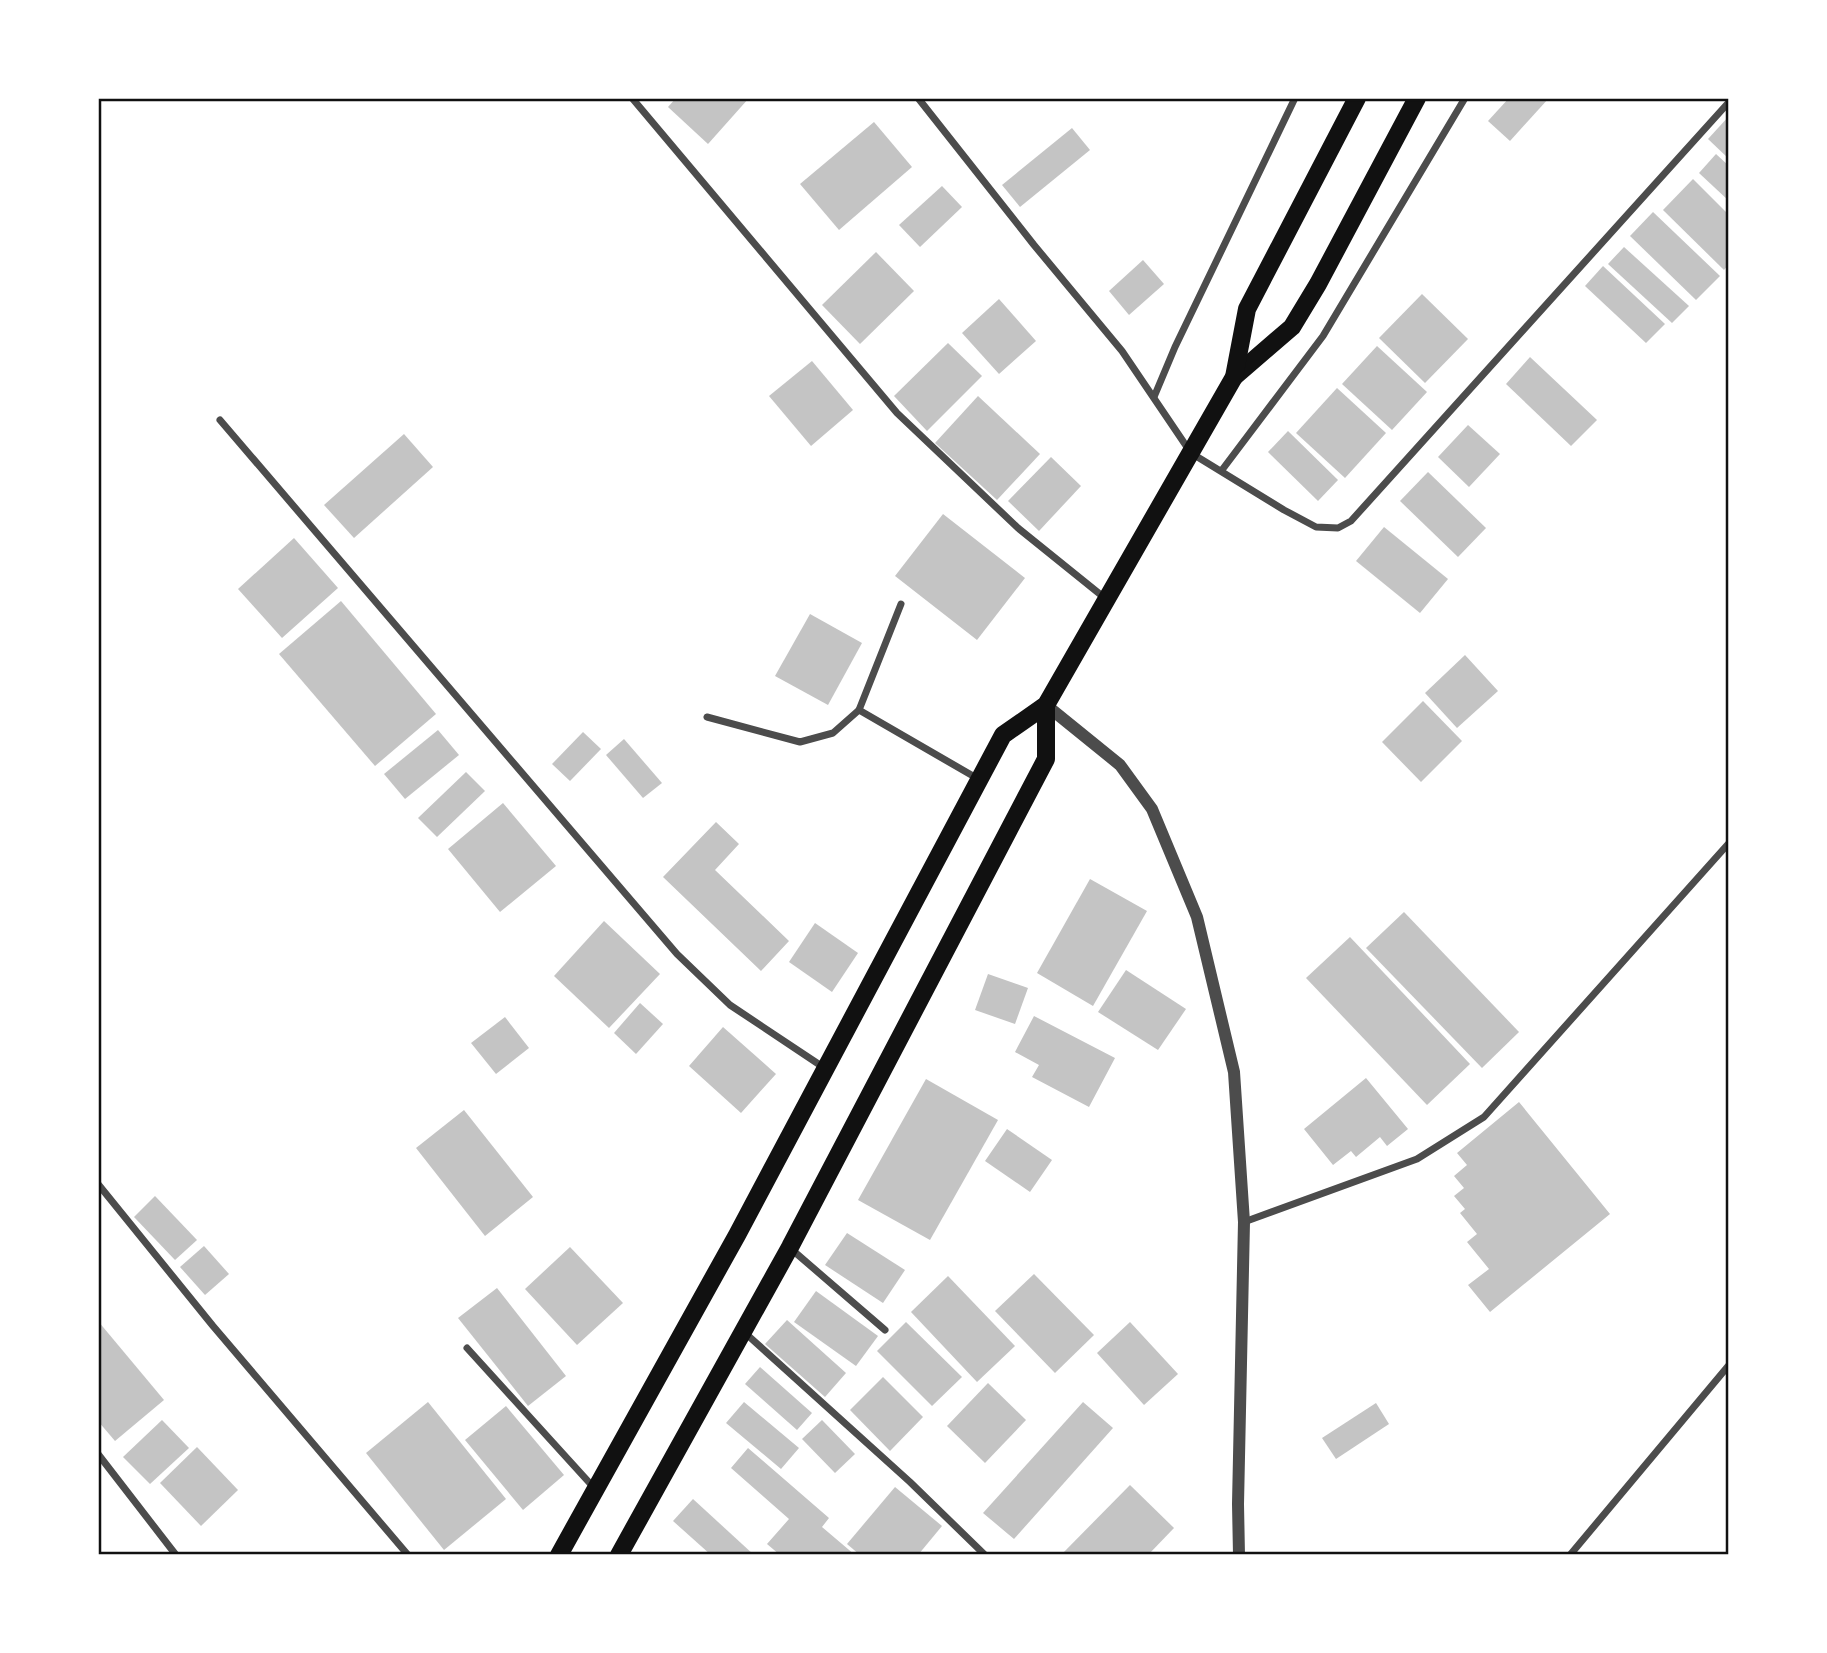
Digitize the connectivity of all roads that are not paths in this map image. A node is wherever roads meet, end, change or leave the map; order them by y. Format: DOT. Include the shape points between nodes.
graph roads {
  1 [pos="632,98"];
  2 [pos="918,98"];
  3 [pos="1295,98"];
  4 [pos="1357,98"];
  5 [pos="1417,98"];
  6 [pos="1465,98"];
  7 [pos="1729,102"];
  8 [pos="1234,377"];
  9 [pos="1154,397"];
  10 [pos="220,420"];
  11 [pos="1191,453"];
  12 [pos="1222,470"];
  13 [pos="1107,599"];
  14 [pos="901,604"];
  15 [pos="1046,705"];
  16 [pos="859,710"];
  17 [pos="707,717"];
  18 [pos="981,781"];
  19 [pos="1729,844"];
  20 [pos="826,1069"];
  21 [pos="98,1184"];
  22 [pos="1244,1222"];
  23 [pos="790,1247"];
  24 [pos="885,1330"];
  25 [pos="743,1332"];
  26 [pos="467,1348"];
  27 [pos="1729,1365"];
  28 [pos="98,1454"];
  29 [pos="596,1490"];
  30 [pos="176,1555"];
  31 [pos="408,1555"];
  32 [pos="559,1555"];
  33 [pos="619,1555"];
  34 [pos="985,1555"];
  35 [pos="1239,1555"];
  36 [pos="1570,1555"];
  1 -- 13 [label="street" via="897,413 1018,528"];
  2 -- 9 [label="street"];
  3 -- 9 [label="street"];
  4 -- 8 [label="main road" via="1247,309"];
  5 -- 8 [label="main road" via="1292,327"];
  6 -- 12 [label="street" via="1323,336"];
  7 -- 12 [label="street" via="1351,521 1338,528 1316,527"];
  8 -- 11 [label="main road"];
  9 -- 11 [label="street"];
  10 -- 20 [label="street" via="677,954 730,1004"];
  11 -- 12 [label="street"];
  11 -- 13 [label="main road"];
  13 -- 15 [label="main road"];
  14 -- 16 [label="street"];
  15 -- 18 [label="main road" via="1003,736"];
  15 -- 22 [label="street" via="1120,765 1152,809 1197,917 1234,1072"];
  15 -- 23 [label="main road" via="1046,759"];
  16 -- 17 [label="street" via="833,733 800,742"];
  16 -- 18 [label="street"];
  18 -- 20 [label="main road"];
  19 -- 22 [label="street" via="1484,1117 1417,1159"];
  20 -- 29 [label="main road"];
  21 -- 31 [label="street"];
  22 -- 35 [label="street"];
  23 -- 24 [label="street"];
  23 -- 25 [label="main road"];
  25 -- 33 [label="main road"];
  25 -- 34 [label="street"];
  26 -- 29 [label="street"];
  27 -- 36 [label="street"];
  28 -- 30 [label="street"];
  29 -- 32 [label="main road"];
}
